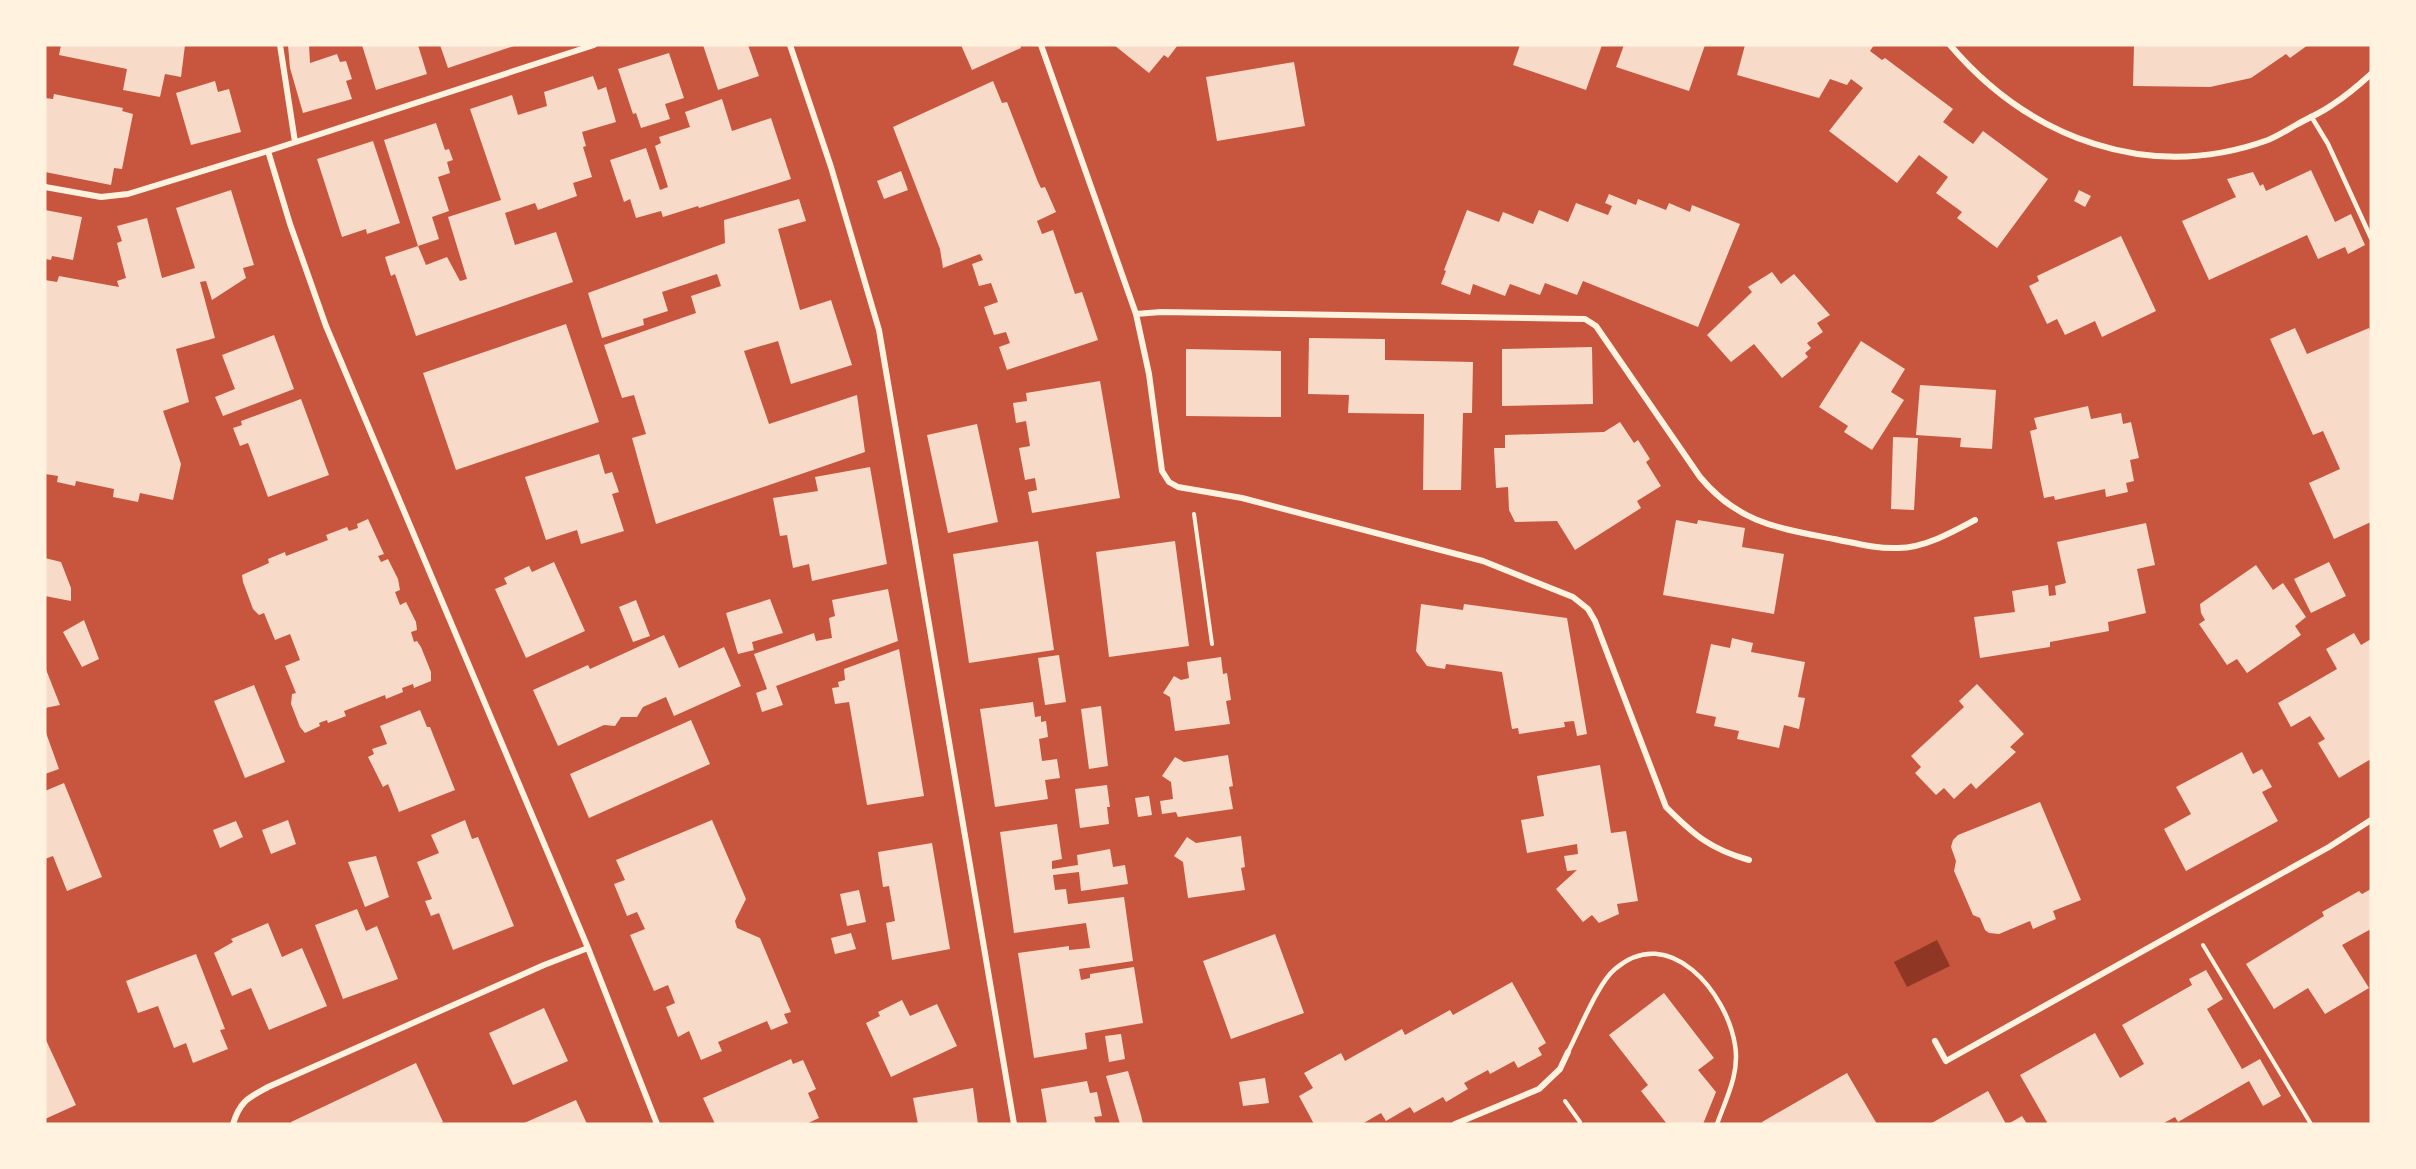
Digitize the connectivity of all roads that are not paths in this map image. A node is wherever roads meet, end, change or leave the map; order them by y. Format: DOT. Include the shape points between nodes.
graph roads {
  1 [pos="280,45"];
  2 [pos="594,45"];
  3 [pos="790,45"];
  4 [pos="1041,45"];
  5 [pos="1950,45"];
  6 [pos="2371,74"];
  7 [pos="2311,116"];
  8 [pos="295,142"];
  9 [pos="268,151"];
  10 [pos="45,187"];
  11 [pos="2371,238"];
  12 [pos="1136,314"];
  13 [pos="1975,519"];
  14 [pos="2371,820"];
  15 [pos="1749,860"];
  16 [pos="588,948"];
  17 [pos="1935,1041"];
  18 [pos="1568,1052"];
  19 [pos="233,1124"];
  20 [pos="657,1124"];
  21 [pos="1014,1124"];
  22 [pos="1455,1124"];
  23 [pos="1717,1124"];
  1 -- 8 [label="street"];
  2 -- 8 [label="street"];
  3 -- 21 [label="street" via="879,330"];
  4 -- 12 [label="street"];
  5 -- 7 [label="street" via="1986,84 2008,101 2058,131 2105,147 2158,156 2222,152 2271,138"];
  6 -- 7 [label="street" via="2332,106"];
  7 -- 11 [label="lane"];
  8 -- 9 [label="street"];
  9 -- 10 [label="street" via="113,197"];
  9 -- 16 [label="street" via="326,326"];
  12 -- 13 [label="street" via="1585,319 1596,326 1714,495 1745,515 1781,529 1900,549 1946,536"];
  12 -- 15 [label="street" via="1149,374 1162,471 1169,482 1462,554 1582,602 1595,621 1666,807 1689,830 1722,853"];
  14 -- 17 [label="street" via="1946,1061"];
  16 -- 19 [label="street" via="268,1087 246,1099"];
  16 -- 20 [label="street"];
  18 -- 22 [label="street" via="1560,1069 1539,1089"];
  18 -- 23 [label="lane" via="1603,985 1618,967 1636,956 1652,953 1679,960 1711,991 1731,1028 1735,1046 1733,1080"];
}
